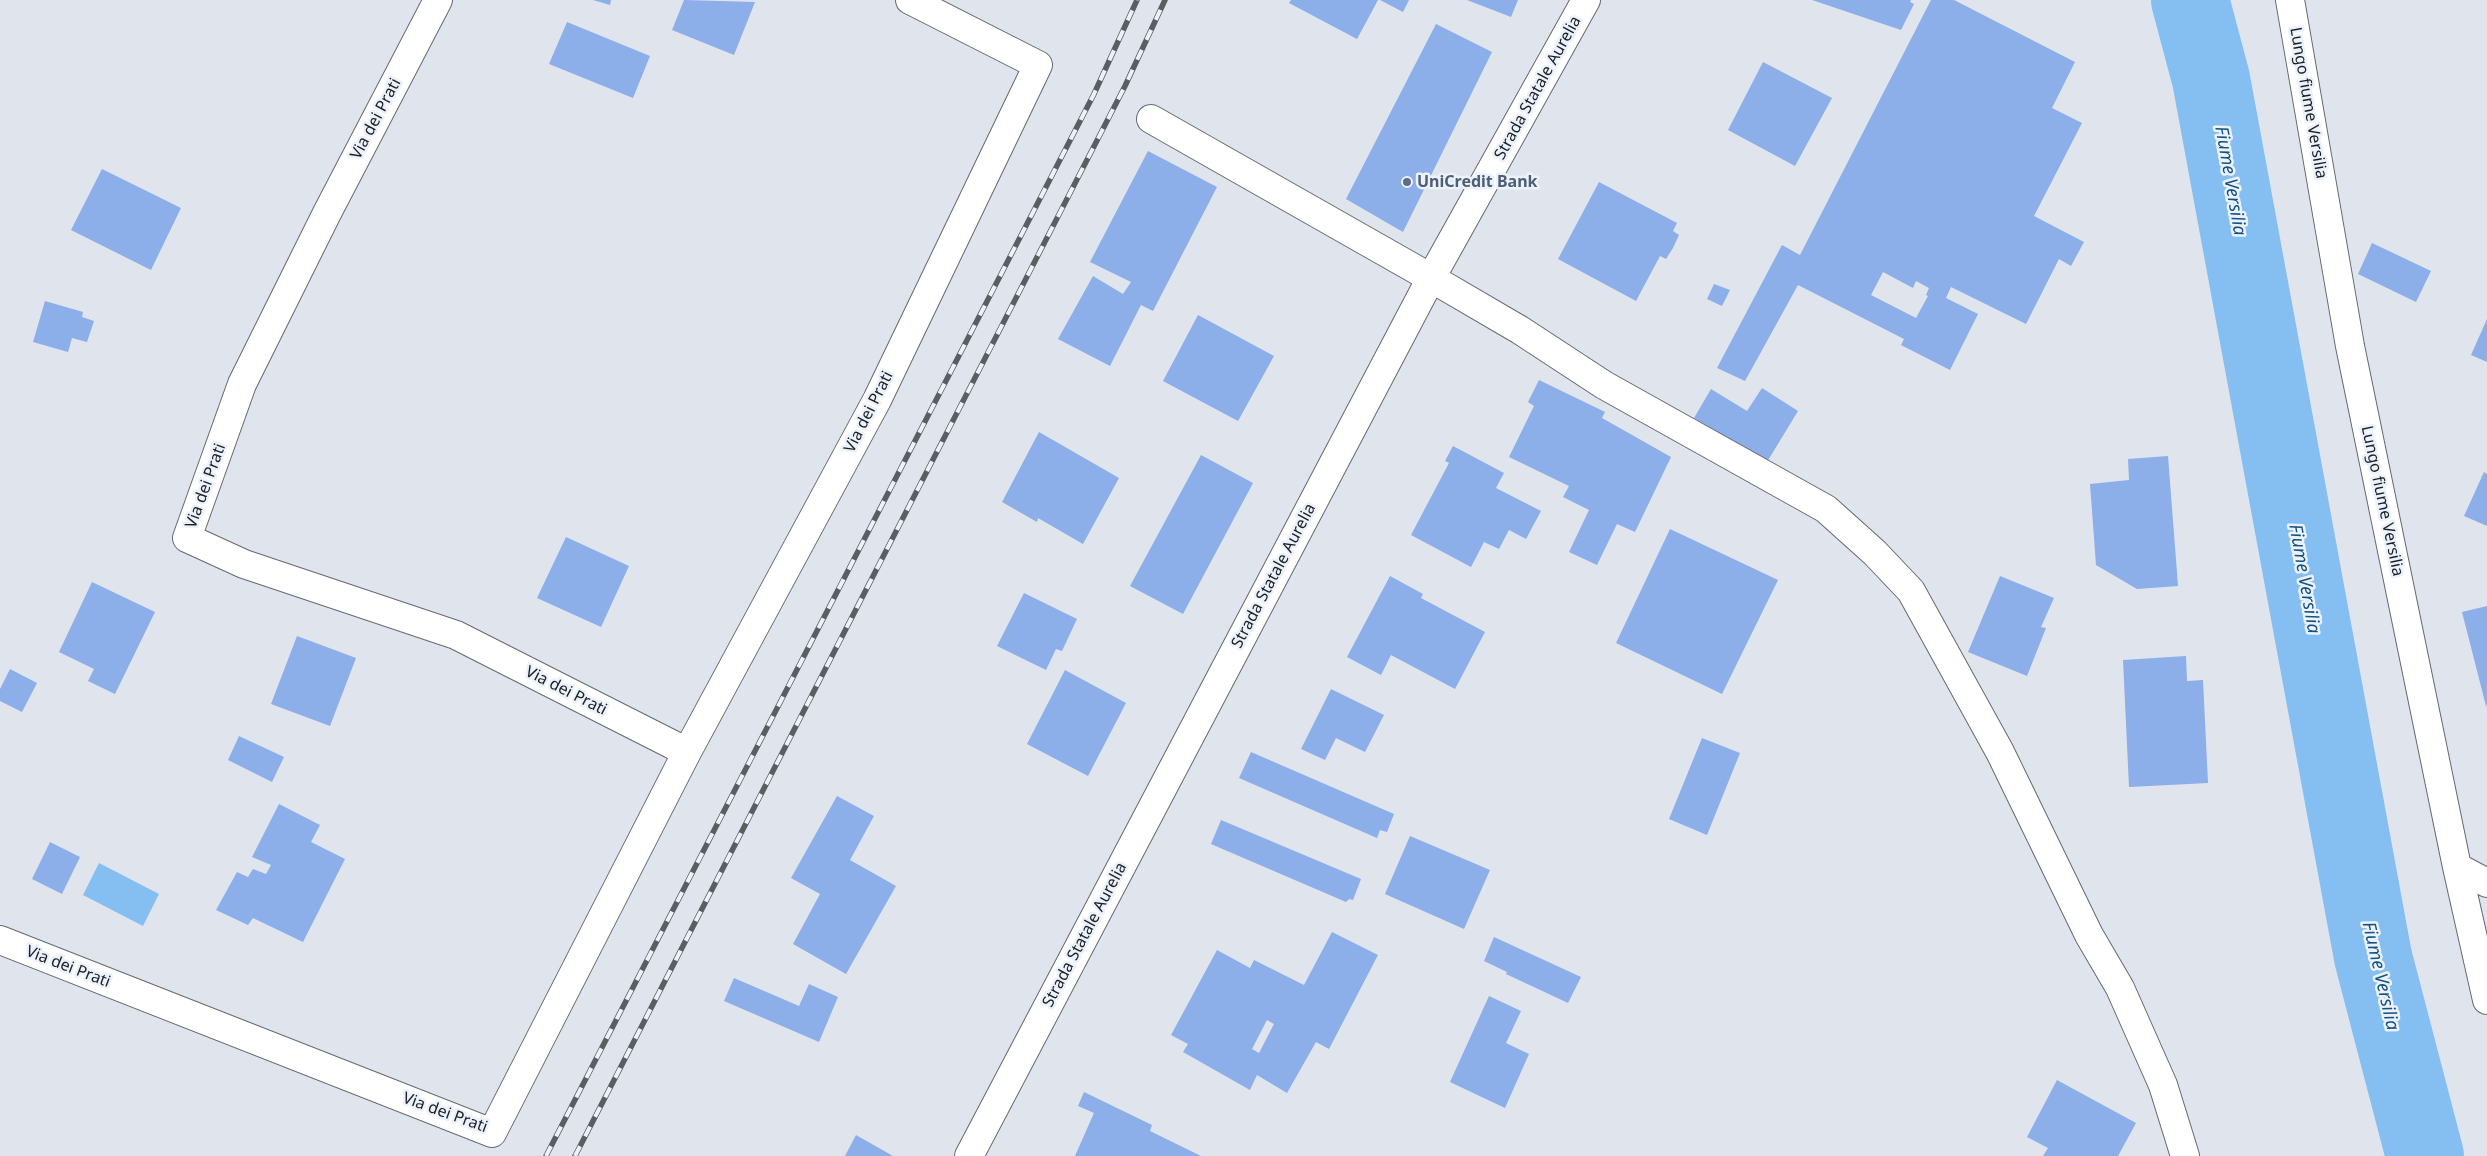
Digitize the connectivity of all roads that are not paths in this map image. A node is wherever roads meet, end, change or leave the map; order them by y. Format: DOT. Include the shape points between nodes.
graph roads {
  1 [pos="438,0"];
  2 [pos="910,0"];
  3 [pos="1586,0"];
  4 [pos="2290,0"];
  5 [pos="1151,120"];
  6 [pos="1431,278"];
  7 [pos="686,752"];
  8 [pos="2457,867"];
  9 [pos="2487,882"];
  10 [pos="0,940"];
  11 [pos="2487,1000"];
  12 [pos="969,1156"];
  13 [pos="2184,1156"];
  1 -- 7 [label="street, Via dei Prati" via="242,384 187,538 244,564 456,635"];
  2 -- 7 [label="street, Via dei Prati" via="1038,65 877,400"];
  3 -- 6 [label="street, Strada Statale Aurelia"];
  4 -- 8 [label="street, Lungo fiume Versilia" via="2350,346"];
  5 -- 6 [label="street"];
  6 -- 12 [label="street, Strada Statale Aurelia"];
  6 -- 13 [label="street" via="1520,330 1604,385 1826,510 1875,553 1911,592 2000,752 2089,936 2120,988 2163,1085"];
  7 -- 10 [label="street, Via dei Prati" via="492,1133"];
  8 -- 9 [label="street"];
  8 -- 11 [label="street, Lungo fiume Versilia"];
}
